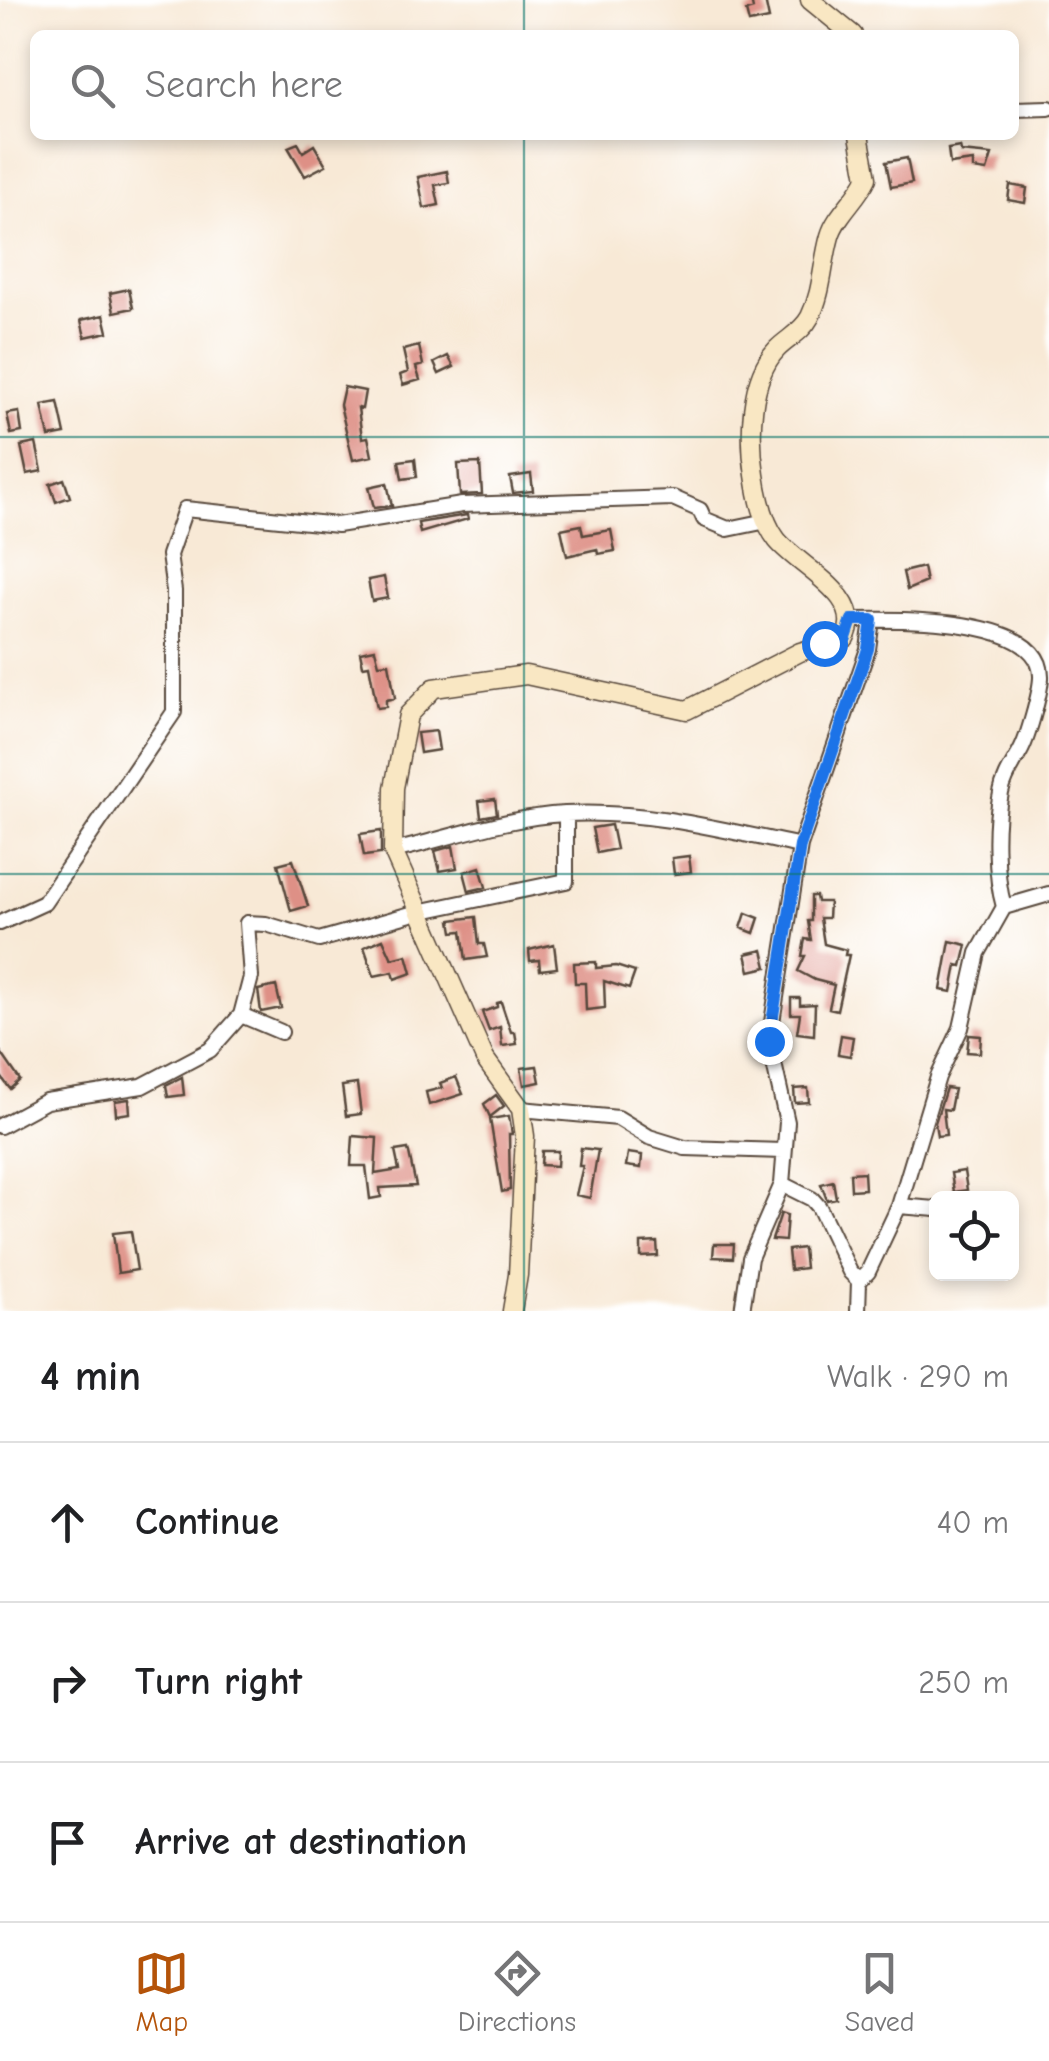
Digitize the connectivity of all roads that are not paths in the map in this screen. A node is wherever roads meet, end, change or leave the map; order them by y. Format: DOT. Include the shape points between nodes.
graph roads {
  1 [pos="810,0"];
  2 [pos="848,30"];
  3 [pos="1049,108"];
  4 [pos="1019,109"];
  5 [pos="859,140"];
  6 [pos="767,521"];
  7 [pos="852,620"];
  8 [pos="872,620"];
  9 [pos="566,814"];
  10 [pos="800,846"];
  11 [pos="393,851"];
  12 [pos="1049,894"];
  13 [pos="1004,907"];
  14 [pos="418,912"];
  15 [pos="0,924"];
  16 [pos="242,1015"];
  17 [pos="281,1032"];
  18 [pos="520,1110"];
  19 [pos="0,1126"];
  20 [pos="783,1152"];
  21 [pos="782,1184"];
  22 [pos="899,1206"];
  23 [pos="929,1208"];
  24 [pos="859,1281"];
  25 [pos="512,1311"];
  26 [pos="742,1311"];
  27 [pos="858,1311"];
  1 -- 2 [label="main road"];
  3 -- 4 [label="street"];
  5 -- 6 [label="main road" via="867,178 831,232 819,299 808,321 767,364 755,404 752,458"];
  6 -- 7 [label="main road" via="776,539 844,600"];
  6 -- 15 [label="street" via="728,529 673,498 462,506 338,525 185,509 169,555 174,712 44,903"];
  7 -- 8 [label="street"];
  7 -- 11 [label="main road" via="846,638 786,658 687,710 526,674 434,688 408,715 403,732"];
  8 -- 10 [label="street"];
  8 -- 13 [label="street" via="988,627 1023,644 1039,664 1022,749 1001,794 997,883"];
  9 -- 10 [label="street" via="666,817"];
  9 -- 11 [label="street"];
  9 -- 14 [label="street" via="566,880"];
  10 -- 20 [label="street" via="769,1041 787,1122"];
  11 -- 14 [label="main road"];
  12 -- 13 [label="street"];
  13 -- 22 [label="street" via="978,953 961,1028 938,1077"];
  14 -- 16 [label="street" via="320,940 247,923 251,978"];
  14 -- 18 [label="main road" via="485,1059"];
  16 -- 17 [label="street"];
  16 -- 19 [label="street" via="210,1050 142,1086 46,1101"];
  18 -- 20 [label="street" via="618,1118 685,1148"];
  18 -- 25 [label="main road" via="525,1146"];
  20 -- 21 [label="street"];
  21 -- 24 [label="street" via="819,1206"];
  21 -- 26 [label="street" via="750,1258"];
  22 -- 23 [label="street"];
  22 -- 24 [label="street"];
  24 -- 27 [label="street"];
}
